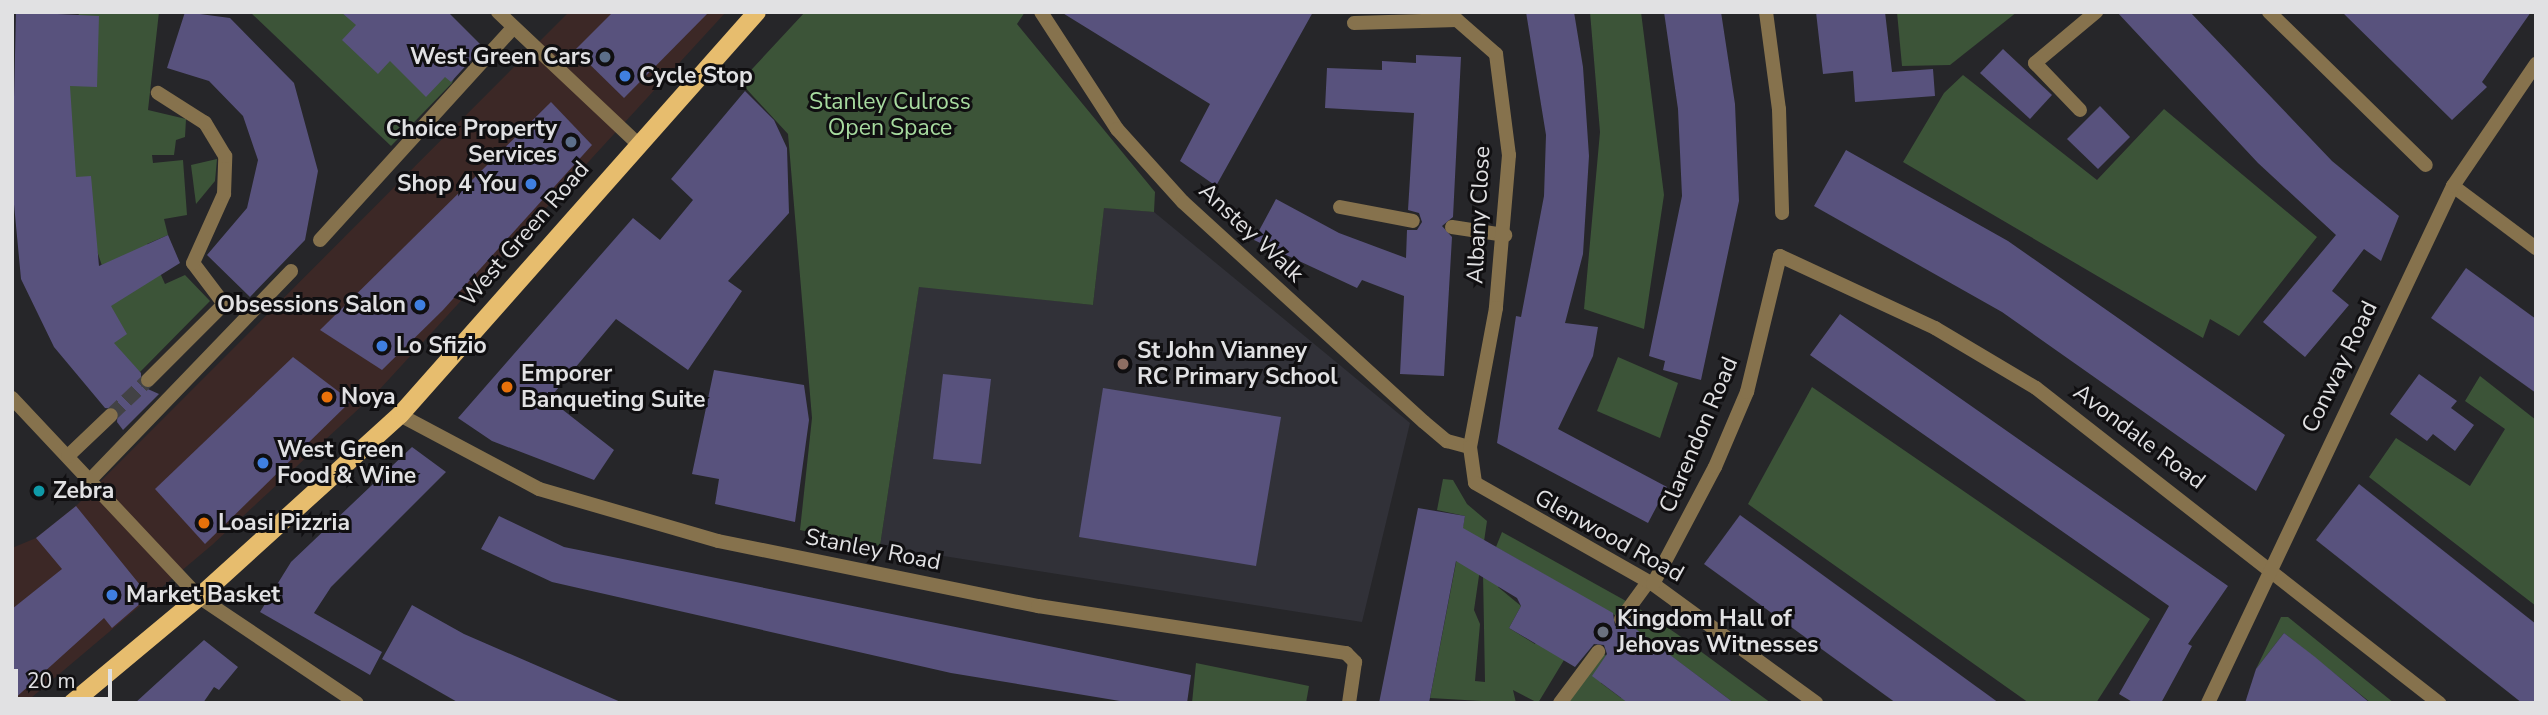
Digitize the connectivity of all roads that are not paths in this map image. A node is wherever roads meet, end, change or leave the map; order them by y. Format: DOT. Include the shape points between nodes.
graph roads {
  1 [pos="498,12"];
  2 [pos="757,12"];
  3 [pos="1041,12"];
  4 [pos="1766,12"];
  5 [pos="2096,12"];
  6 [pos="2269,12"];
  7 [pos="1354,23"];
  8 [pos="513,28"];
  9 [pos="2536,64"];
  10 [pos="158,93"];
  11 [pos="2080,110"];
  12 [pos="637,144"];
  13 [pos="2426,165"];
  14 [pos="2453,186"];
  15 [pos="1340,207"];
  16 [pos="1782,213"];
  17 [pos="1413,221"];
  18 [pos="1452,227"];
  19 [pos="1505,235"];
  20 [pos="320,240"];
  21 [pos="2536,248"];
  22 [pos="1780,256"];
  23 [pos="291,271"];
  24 [pos="148,380"];
  25 [pos="12,398"];
  26 [pos="111,415"];
  27 [pos="400,415"];
  28 [pos="1469,447"];
  29 [pos="68,456"];
  30 [pos="90,480"];
  31 [pos="2269,567"];
  32 [pos="1650,583"];
  33 [pos="199,597"];
  34 [pos="1621,618"];
  35 [pos="1598,652"];
  36 [pos="86,695"];
  37 [pos="72,703"];
  38 [pos="357,703"];
  39 [pos="1349,703"];
  40 [pos="1560,703"];
  41 [pos="1816,703"];
  42 [pos="2208,703"];
  43 [pos="2439,703"];
  1 -- 8 [label="street"];
  2 -- 12 [label="main road, West Green Road"];
  3 -- 28 [label="street, Anstey Walk" via="1117,129 1182,202 1424,422 1447,441"];
  4 -- 16 [label="street" via="1779,110"];
  5 -- 11 [label="street" via="2035,63"];
  6 -- 13 [label="street"];
  7 -- 19 [label="street, Albany Close" via="1457,20 1496,54 1509,155"];
  8 -- 12 [label="street"];
  8 -- 20 [label="street"];
  9 -- 14 [label="street, Conway Road"];
  10 -- 24 [label="street" via="205,122 223,149 223,194 193,263 196,273 224,304"];
  12 -- 27 [label="main road, West Green Road"];
  14 -- 21 [label="street"];
  14 -- 31 [label="street, Conway Road"];
  15 -- 17 [label="street"];
  18 -- 19 [label="street"];
  19 -- 28 [label="street, Albany Close"];
  22 -- 31 [label="street, Avondale Road" via="1935,328 2036,388"];
  22 -- 32 [label="street, Clarendon Road" via="1747,392 1710,478"];
  23 -- 30 [label="street"];
  25 -- 29 [label="street"];
  26 -- 29 [label="street"];
  27 -- 33 [label="main road, West Green Road"];
  27 -- 39 [label="street, Stanley Road" via="539,489 718,541 1038,606 1346,653 1355,662"];
  28 -- 32 [label="street, Glenwood Road" via="1475,483 1494,498"];
  29 -- 30 [label="street"];
  30 -- 33 [label="street"];
  31 -- 42 [label="street, Conway Road"];
  31 -- 43 [label="street, Avondale Road"];
  32 -- 34 [label="street, Clarendon Road"];
  32 -- 41 [label="street, Glenwood Road"];
  33 -- 36 [label="main road, West Green Road"];
  33 -- 38 [label="street"];
  35 -- 40 [label="street"];
  36 -- 37 [label="main road, West Green Road"];
}
